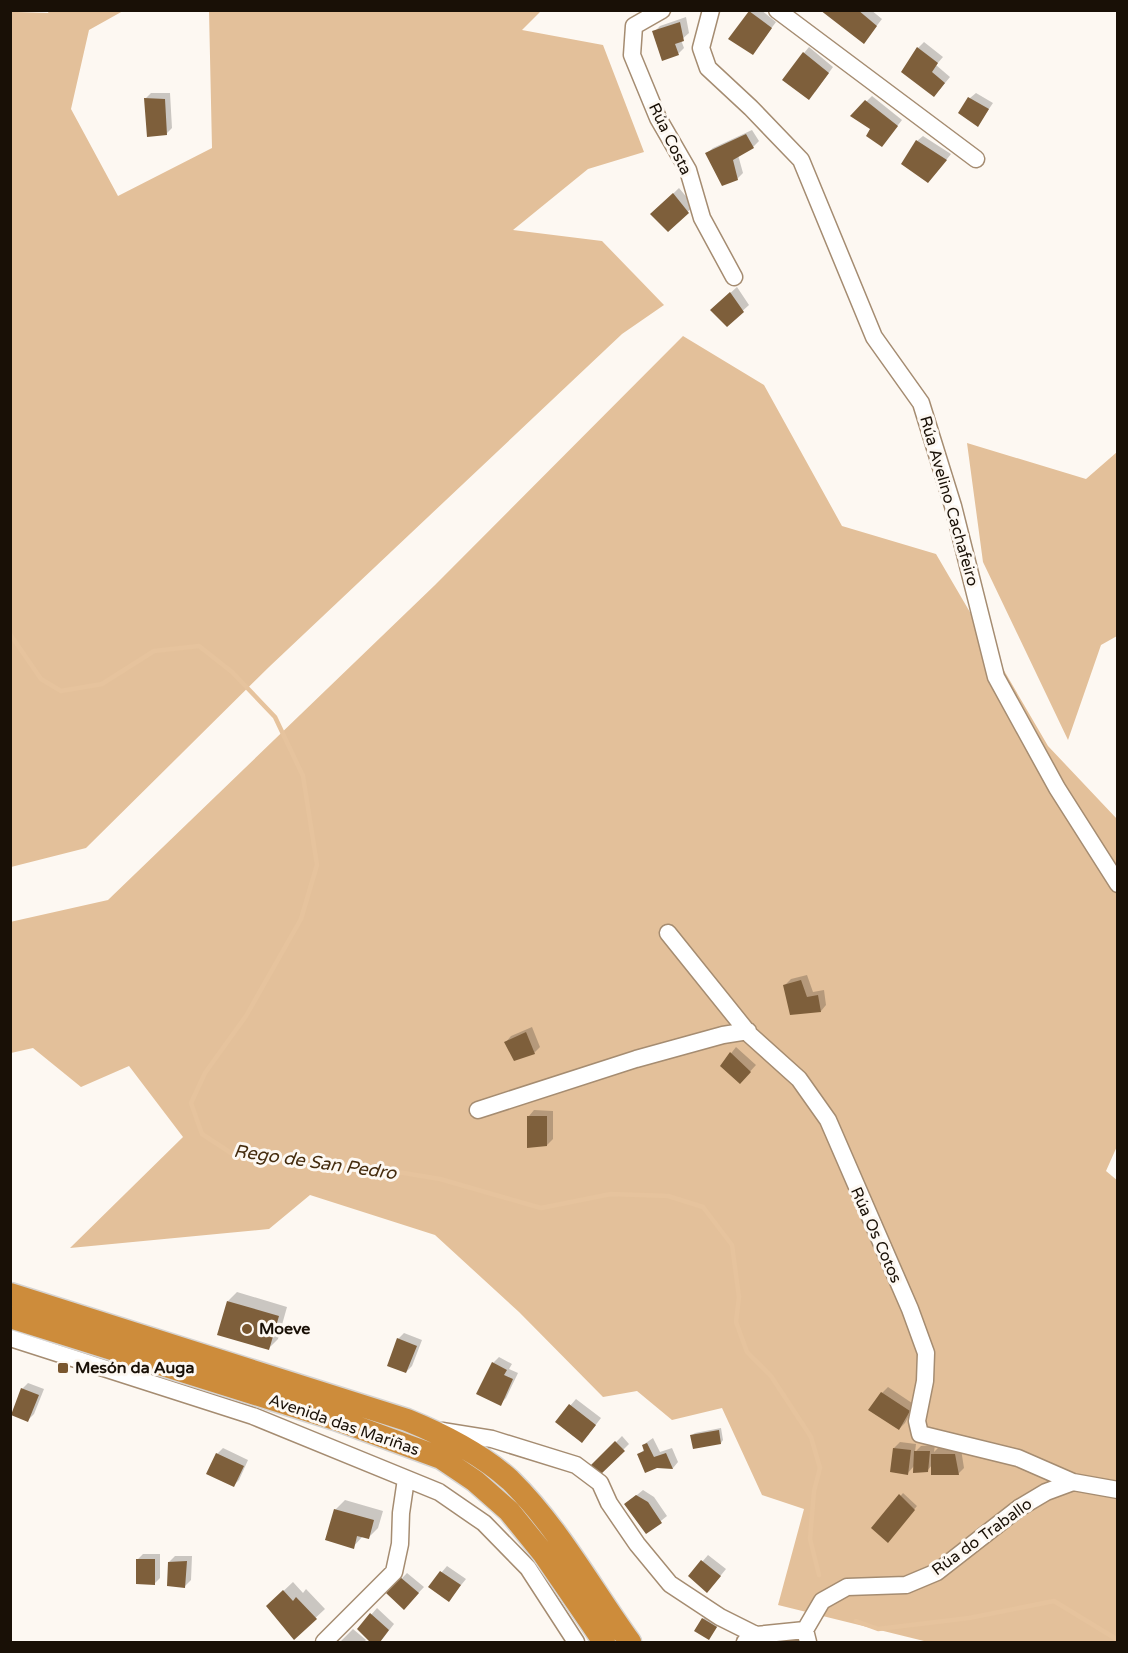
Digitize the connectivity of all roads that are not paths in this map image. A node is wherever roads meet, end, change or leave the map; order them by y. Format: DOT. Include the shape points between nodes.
graph roads {
  1 [pos="662,10"];
  2 [pos="711,10"];
  3 [pos="777,10"];
  4 [pos="976,159"];
  5 [pos="734,277"];
  6 [pos="1118,884"];
  7 [pos="668,933"];
  8 [pos="748,1031"];
  9 [pos="478,1110"];
  10 [pos="10,1294"];
  11 [pos="10,1317"];
  12 [pos="10,1338"];
  13 [pos="431,1430"];
  14 [pos="406,1479"];
  15 [pos="1073,1482"];
  16 [pos="1118,1490"];
  17 [pos="807,1636"];
  18 [pos="751,1639"];
  19 [pos="324,1642"];
  20 [pos="576,1642"];
  21 [pos="604,1642"];
  22 [pos="630,1642"];
  1 -- 5 [label="street, Rúa Costa" via="633,26 632,55 658,118 688,170 702,219"];
  2 -- 6 [label="street, Rúa Avelino Cachafeiro" via="701,48 708,68 801,160 874,337 921,403 954,506 996,676 1057,788"];
  3 -- 4 [label="street"];
  7 -- 8 [label="street, Rúa Os Cotos"];
  8 -- 9 [label="street" via="636,1059"];
  8 -- 15 [label="street, Rúa Os Cotos" via="799,1079 828,1120 910,1309 926,1353 917,1421 920,1434 1018,1458"];
  10 -- 13 [label="highway, Avenida das Mariñas"];
  11 -- 21 [label="highway, Avenida das Mariñas" via="335,1419 441,1458 509,1511"];
  12 -- 14 [label="street, Avenida das Mariñas" via="253,1416"];
  13 -- 18 [label="street, Avenida das Mariñas" via="492,1439 576,1465 600,1484 637,1544 670,1584"];
  13 -- 22 [label="highway, Avenida das Mariñas" via="455,1441 509,1480 564,1546"];
  14 -- 19 [label="street" via="394,1572"];
  14 -- 20 [label="street, Avenida das Mariñas" via="439,1492 484,1523 528,1568"];
  15 -- 16 [label="street"];
  15 -- 17 [label="street, Rúa do Traballo" via="1019,1508 937,1572 906,1585 848,1587 830,1596 822,1601"];
  17 -- 18 [label="street"];
}
